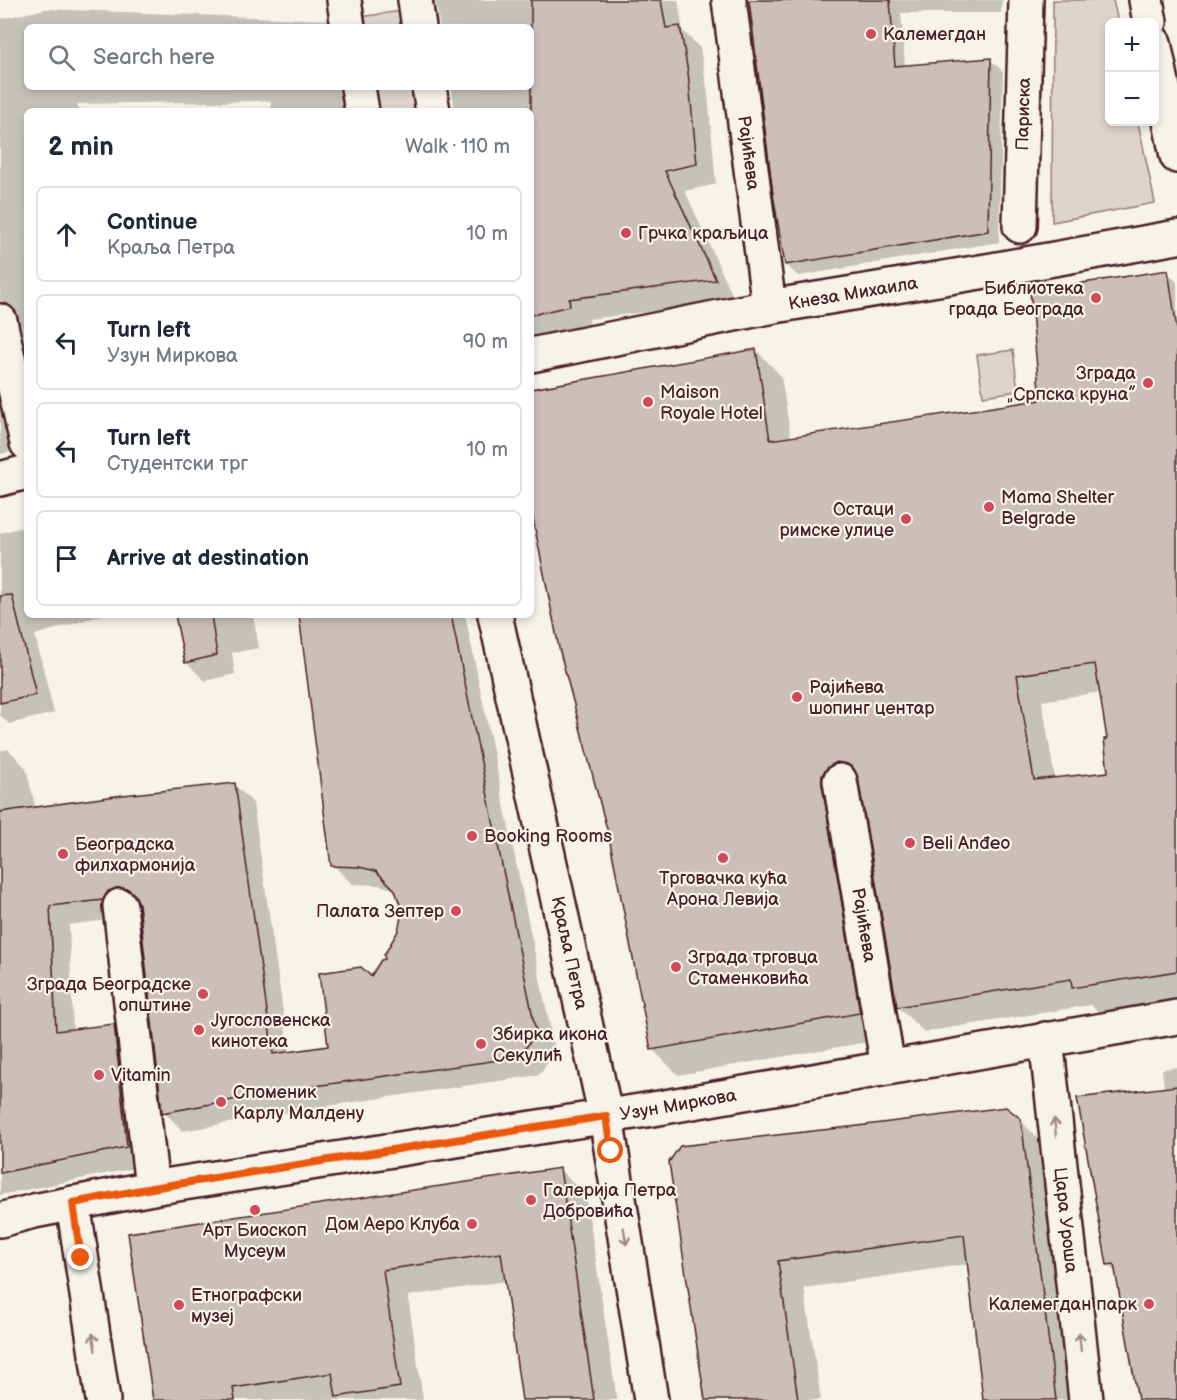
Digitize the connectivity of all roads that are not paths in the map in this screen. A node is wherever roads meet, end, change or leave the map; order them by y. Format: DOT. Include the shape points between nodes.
graph roads {
  1 [pos="344,0"];
  2 [pos="415,0"];
  3 [pos="729,0"];
  4 [pos="1026,0"];
  5 [pos="1146,0"];
  6 [pos="1149,18"];
  7 [pos="348,24"];
  8 [pos="419,24"];
  9 [pos="1159,64"];
  10 [pos="358,90"];
  11 [pos="430,90"];
  12 [pos="362,108"];
  13 [pos="432,108"];
  14 [pos="1177,156"];
  15 [pos="1020,226"];
  16 [pos="1177,237"];
  17 [pos="769,306"];
  18 [pos="0,321"];
  19 [pos="534,354"];
  20 [pos="24,429"];
  21 [pos="24,473"];
  22 [pos="0,479"];
  23 [pos="496,618"];
  24 [pos="840,781"];
  25 [pos="120,906"];
  26 [pos="1177,1017"];
  27 [pos="1046,1039"];
  28 [pos="888,1067"];
  29 [pos="606,1116"];
  30 [pos="152,1188"];
  31 [pos="73,1203"];
  32 [pos="0,1220"];
  33 [pos="103,1400"];
  34 [pos="651,1400"];
  35 [pos="1086,1400"];
  1 -- 7 [label="street"];
  2 -- 8 [label="street"];
  3 -- 17 [label="street, Рајићева"];
  4 -- 15 [label="street, Париска"];
  5 -- 6 [label="street"];
  9 -- 14 [label="street"];
  10 -- 12 [label="street"];
  11 -- 13 [label="street"];
  16 -- 17 [label="street, Кнеза Михаила"];
  17 -- 19 [label="street, Кнеза Михаила"];
  18 -- 20 [label="street"];
  21 -- 22 [label="street"];
  23 -- 29 [label="street, Краља Петра"];
  24 -- 28 [label="street, Рајићева"];
  25 -- 30 [label="street"];
  26 -- 27 [label="street, Узун Миркова"];
  27 -- 28 [label="street, Узун Миркова"];
  35 -- 27 [label="street, Цара Уроша, one-way"];
  28 -- 29 [label="street, Узун Миркова"];
  29 -- 30 [label="street, Узун Миркова"];
  29 -- 34 [label="street, Краља Петра, one-way"];
  30 -- 31 [label="street, Узун Миркова"];
  31 -- 32 [label="street, Узун Миркова"];
  33 -- 31 [label="street, one-way"];
}
